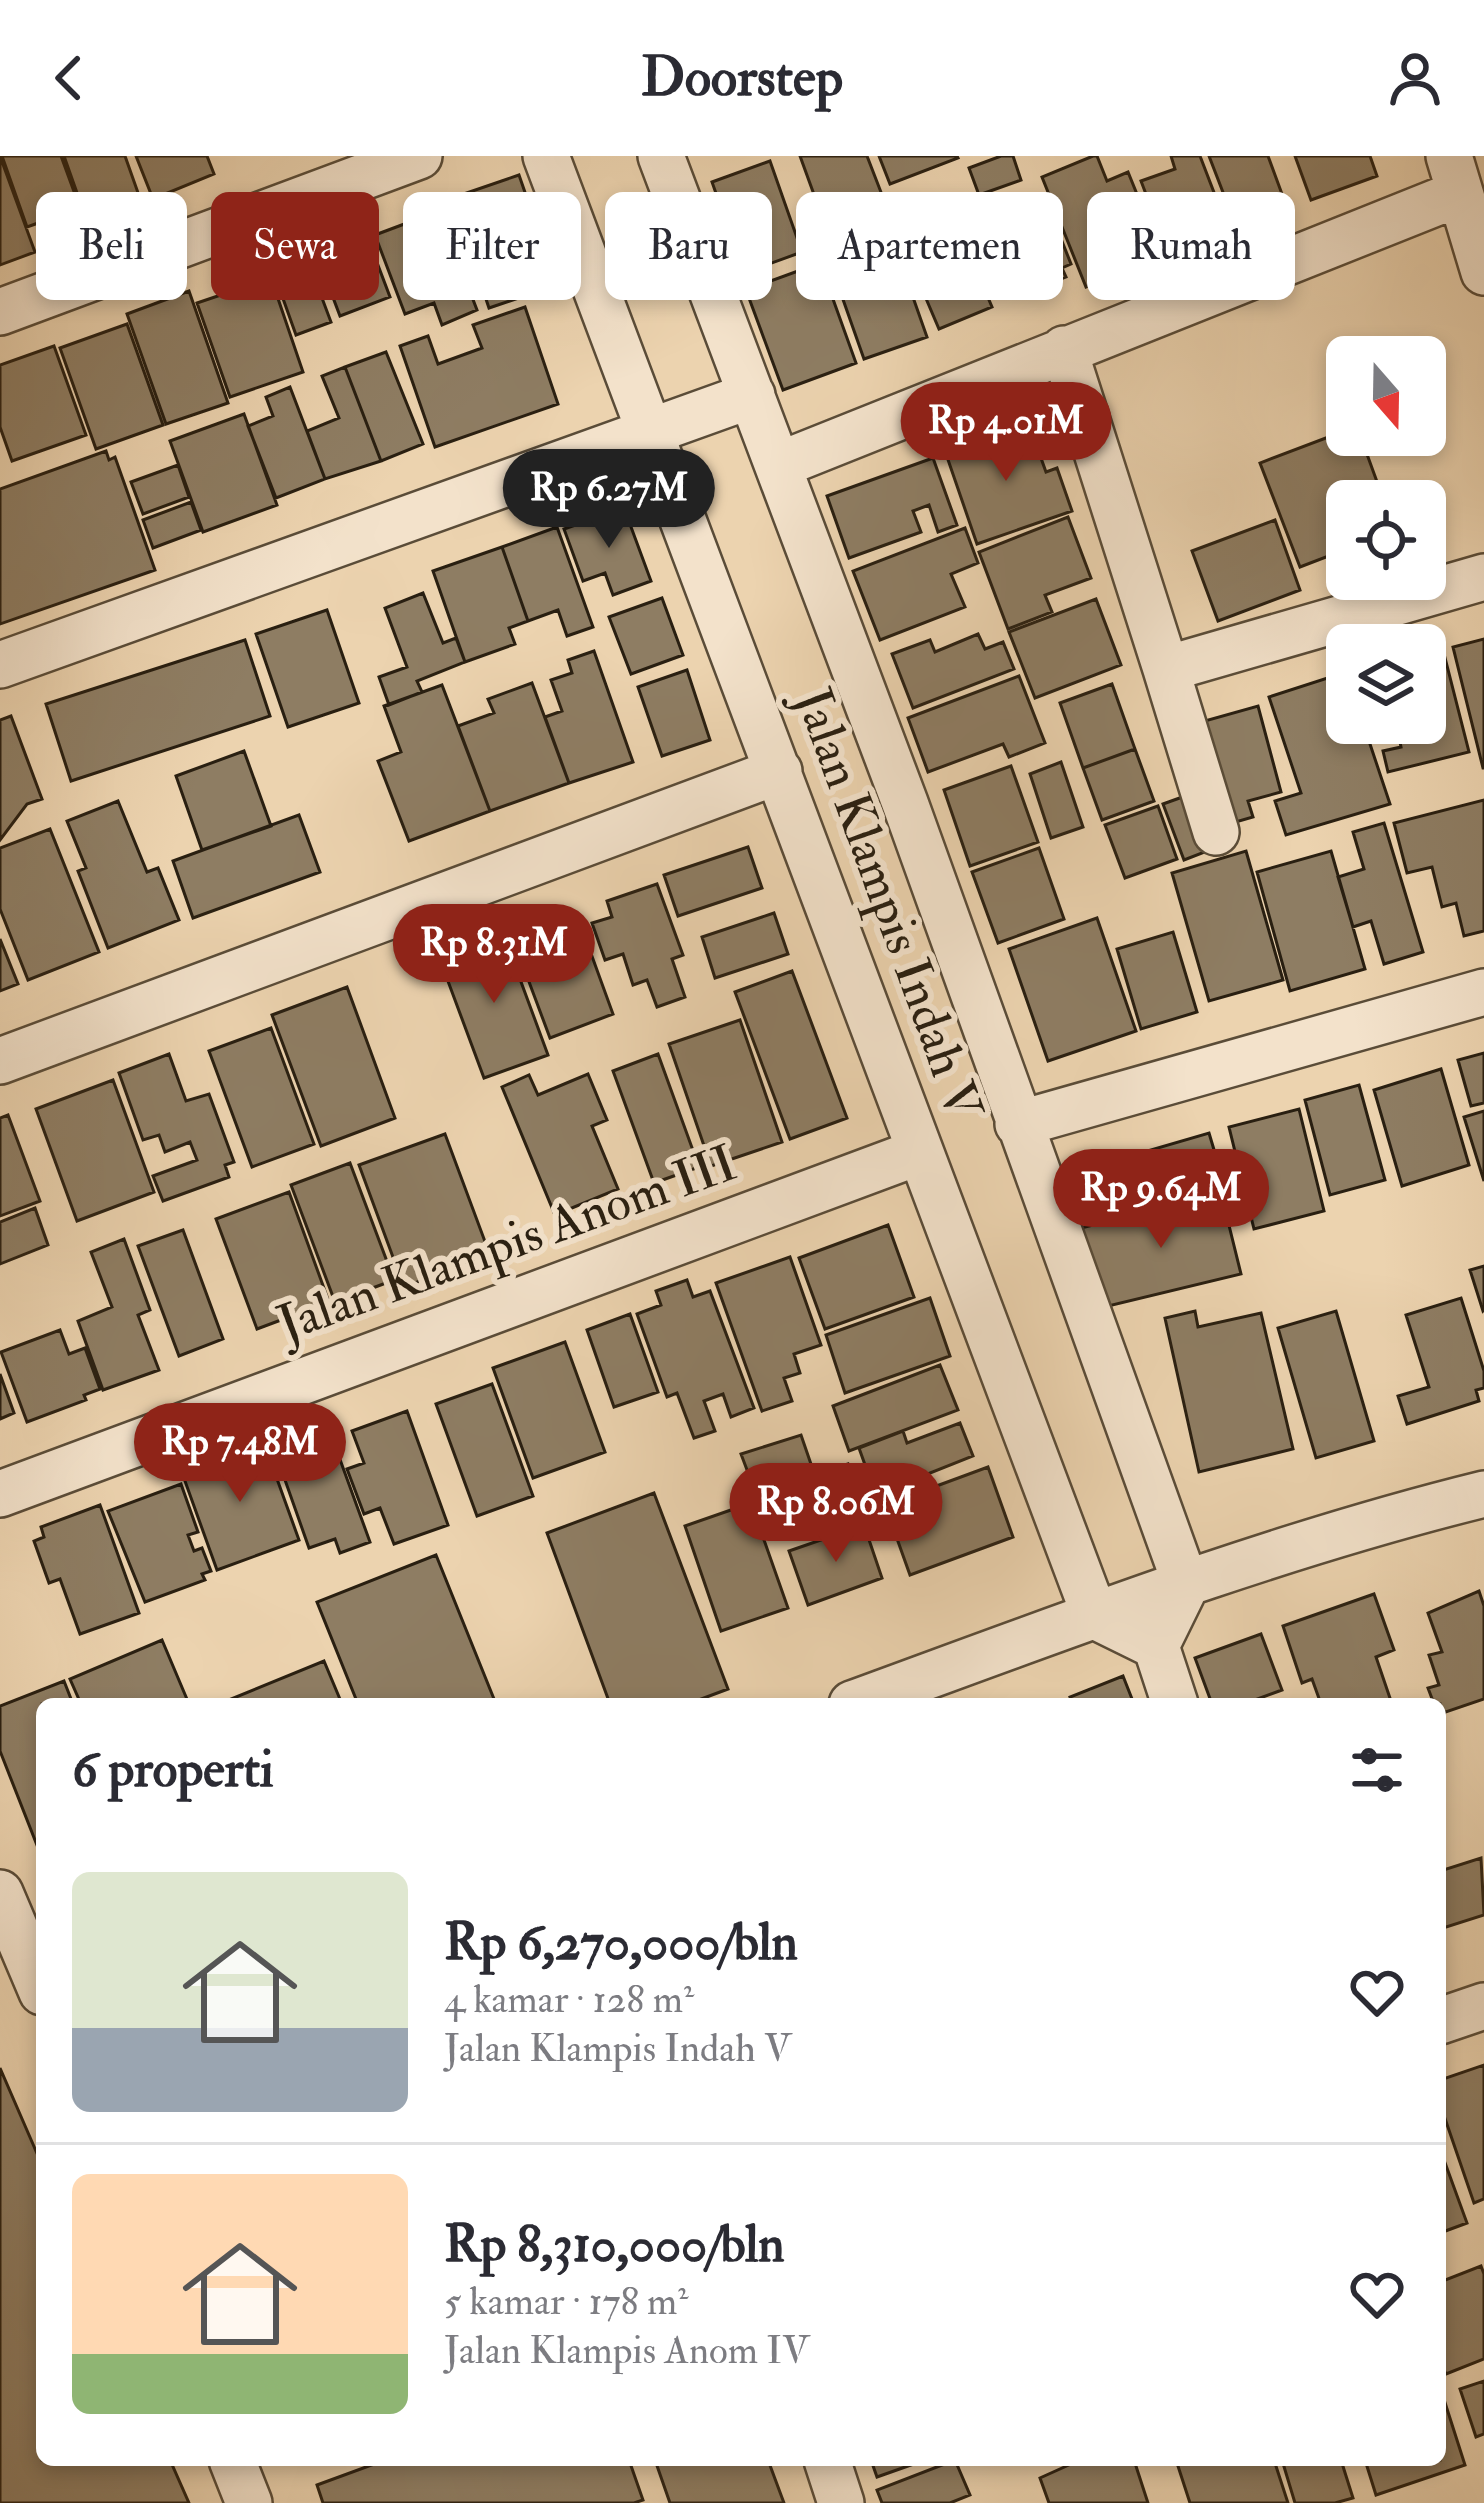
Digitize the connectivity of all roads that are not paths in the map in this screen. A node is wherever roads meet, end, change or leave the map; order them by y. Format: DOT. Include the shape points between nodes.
graph roads {
  1 [pos="419,156"];
  2 [pos="546,156"];
  3 [pos="661,156"];
  4 [pos="1455,174"];
  5 [pos="1484,272"];
  6 [pos="0,312"];
  7 [pos="1064,349"];
  8 [pos="743,399"];
  9 [pos="658,430"];
  10 [pos="779,465"];
  11 [pos="1484,577"];
  12 [pos="0,665"];
  13 [pos="1166,669"];
  14 [pos="778,771"];
  15 [pos="1216,832"];
  16 [pos="1484,992"];
  17 [pos="0,1061"];
  18 [pos="1018,1124"];
  19 [pos="919,1152"];
  20 [pos="0,1494"];
  21 [pos="1484,1494"];
  22 [pos="1186,1585"];
  23 [pos="1095,1616"];
  24 [pos="1156,1646"];
  25 [pos="869,1698"];
  26 [pos="1173,1698"];
  27 [pos="0,1893"];
  28 [pos="36,1978"];
  29 [pos="1484,2006"];
  30 [pos="1446,2018"];
  31 [pos="829,2466"];
  32 [pos="841,2503"];
  1 -- 6 [label="street"];
  2 -- 9 [label="street, Jalan Klampis Indah V"];
  3 -- 8 [label="street, Jalan Klampis Indah V"];
  4 -- 5 [label="street"];
  4 -- 7 [label="street"];
  7 -- 10 [label="street"];
  7 -- 13 [label="street"];
  8 -- 9 [label="street"];
  8 -- 10 [label="street, Jalan Klampis Indah V"];
  9 -- 12 [label="street"];
  9 -- 14 [label="street, Jalan Klampis Indah V"];
  10 -- 18 [label="street, Jalan Klampis Indah V"];
  11 -- 13 [label="street"];
  13 -- 15 [label="street"];
  14 -- 17 [label="street"];
  14 -- 19 [label="street, Jalan Klampis Indah V"];
  16 -- 18 [label="street, Jalan Klampis Indah V"];
  18 -- 22 [label="street, Jalan Klampis Indah V"];
  19 -- 20 [label="street, Jalan Klampis Anom III"];
  19 -- 23 [label="street, Jalan Klampis Indah V"];
  21 -- 22 [label="street"];
  22 -- 23 [label="street"];
  22 -- 24 [label="street"];
  23 -- 24 [label="street"];
  23 -- 25 [label="street"];
  24 -- 26 [label="street"];
  27 -- 28 [label="street"];
  29 -- 30 [label="street"];
  31 -- 32 [label="street"];
}
